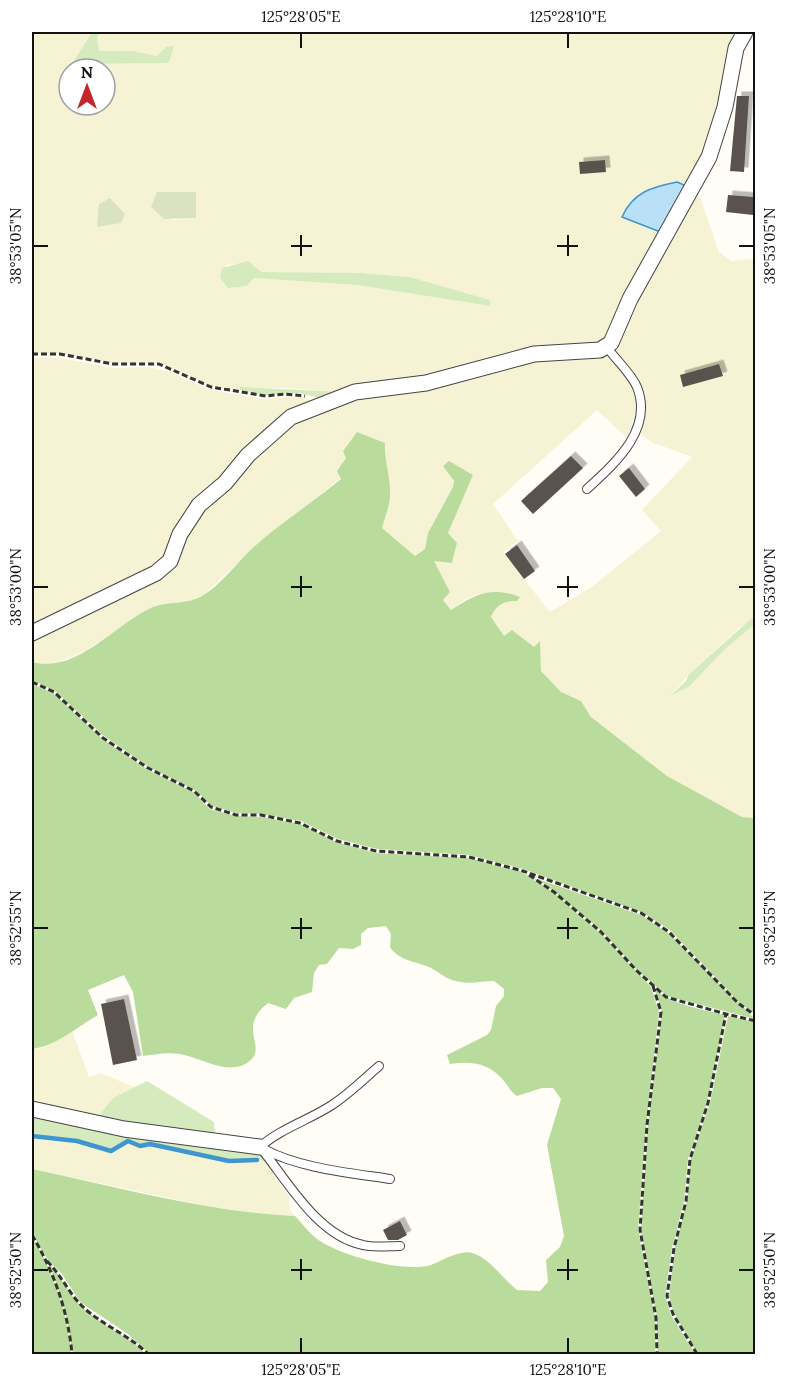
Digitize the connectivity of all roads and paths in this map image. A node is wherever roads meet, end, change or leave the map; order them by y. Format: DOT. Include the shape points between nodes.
graph roads {
  1 [pos="745,32"];
  2 [pos="606,346"];
  3 [pos="32,354"];
  4 [pos="329,401"];
  5 [pos="586,489"];
  6 [pos="32,633"];
  7 [pos="32,682"];
  8 [pos="523,871"];
  9 [pos="653,986"];
  10 [pos="726,1014"];
  11 [pos="756,1016"];
  12 [pos="756,1021"];
  13 [pos="379,1066"];
  14 [pos="32,1109"];
  15 [pos="260,1147"];
  16 [pos="390,1179"];
  17 [pos="32,1235"];
  18 [pos="400,1246"];
  19 [pos="47,1261"];
  20 [pos="72,1354"];
  21 [pos="148,1354"];
  22 [pos="657,1354"];
  23 [pos="697,1354"];
  1 -- 2 [label="street" via="736,48 725,107 709,157"];
  2 -- 4 [label="street" via="600,350 534,354 426,383 356,392"];
  2 -- 5 [label="lane" via="636,387 640,412 628,447"];
  3 -- 4 [label="path" via="60,354 112,364 159,364 211,387 266,396 298,394"];
  4 -- 6 [label="street" via="291,417 248,455 225,483 199,505 180,534 170,561 156,573"];
  7 -- 8 [label="path" via="54,692 103,738 148,768 194,791 211,807 300,823 337,841 376,851 469,856"];
  8 -- 9 [label="path" via="601,932"];
  8 -- 11 [label="path" via="641,913 669,932 738,1003"];
  9 -- 10 [label="path" via="666,997"];
  9 -- 22 [label="path" via="661,1012 647,1125 640,1230 656,1318"];
  10 -- 12 [label="path"];
  10 -- 23 [label="path" via="708,1102 690,1159 686,1201 667,1296"];
  13 -- 15 [label="lane" via="335,1103 270,1137"];
  14 -- 15 [label="street" via="124,1129"];
  15 -- 16 [label="lane" via="275,1155 338,1171"];
  15 -- 18 [label="lane" via="308,1211 336,1233 362,1245"];
  17 -- 19 [label="path"];
  19 -- 20 [label="path" via="65,1314"];
  19 -- 21 [label="path" via="79,1303"];
}
